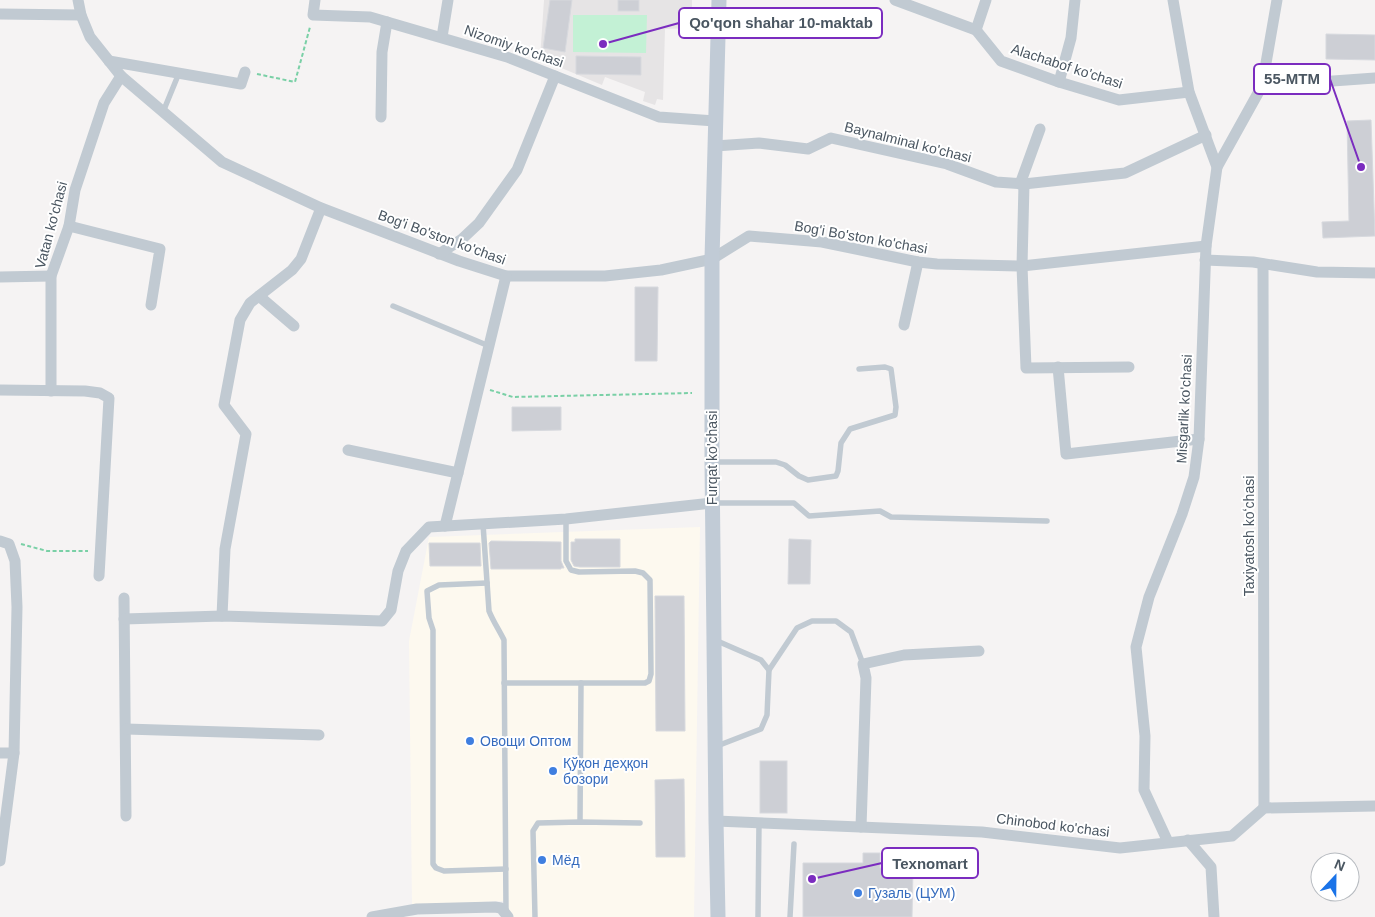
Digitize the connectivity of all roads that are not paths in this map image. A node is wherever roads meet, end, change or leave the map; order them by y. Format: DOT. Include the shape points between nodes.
graph roads {
  1 [pos="78,0"];
  2 [pos="314,0"];
  3 [pos="448,0"];
  4 [pos="719,0"];
  5 [pos="896,0"];
  6 [pos="986,0"];
  7 [pos="1075,0"];
  8 [pos="1173,0"];
  9 [pos="1277,0"];
  10 [pos="0,14"];
  11 [pos="81,15"];
  12 [pos="387,22"];
  13 [pos="976,30"];
  14 [pos="442,37"];
  15 [pos="109,61"];
  16 [pos="245,72"];
  17 [pos="180,73"];
  18 [pos="121,76"];
  19 [pos="555,76"];
  20 [pos="1375,78"];
  21 [pos="1059,82"];
  22 [pos="1262,86"];
  23 [pos="1189,92"];
  24 [pos="163,112"];
  25 [pos="380,117"];
  26 [pos="715,121"];
  27 [pos="1040,129"];
  28 [pos="1206,135"];
  29 [pos="715,146"];
  30 [pos="1217,167"];
  31 [pos="1022,184"];
  32 [pos="321,208"];
  33 [pos="68,226"];
  34 [pos="1206,246"];
  35 [pos="439,254"];
  36 [pos="712,259"];
  37 [pos="1206,260"];
  38 [pos="918,262"];
  39 [pos="1263,264"];
  40 [pos="1022,266"];
  41 [pos="1375,273"];
  42 [pos="52,276"];
  43 [pos="506,276"];
  44 [pos="0,277"];
  45 [pos="259,296"];
  46 [pos="151,305"];
  47 [pos="393,306"];
  48 [pos="904,325"];
  49 [pos="294,326"];
  50 [pos="489,346"];
  51 [pos="1129,367"];
  52 [pos="859,368"];
  53 [pos="1058,368"];
  54 [pos="0,390"];
  55 [pos="51,391"];
  56 [pos="1199,439"];
  57 [pos="348,450"];
  58 [pos="712,462"];
  59 [pos="458,473"];
  60 [pos="712,504"];
  61 [pos="566,519"];
  62 [pos="1047,521"];
  63 [pos="483,524"];
  64 [pos="445,526"];
  65 [pos="5,543"];
  66 [pos="99,576"];
  67 [pos="487,583"];
  68 [pos="124,598"];
  69 [pos="222,616"];
  70 [pos="124,619"];
  71 [pos="715,640"];
  72 [pos="980,651"];
  73 [pos="863,664"];
  74 [pos="769,670"];
  75 [pos="504,683"];
  76 [pos="581,683"];
  77 [pos="126,729"];
  78 [pos="319,735"];
  79 [pos="715,747"];
  80 [pos="0,753"];
  81 [pos="14,753"];
  82 [pos="1375,806"];
  83 [pos="1264,808"];
  84 [pos="126,816"];
  85 [pos="716,821"];
  86 [pos="580,822"];
  87 [pos="640,823"];
  88 [pos="759,823"];
  89 [pos="860,827"];
  90 [pos="1188,840"];
  91 [pos="1168,842"];
  92 [pos="794,844"];
  93 [pos="0,861"];
  94 [pos="506,869"];
  95 [pos="416,913"];
  96 [pos="507,915"];
  97 [pos="372,917"];
  98 [pos="536,917"];
  99 [pos="718,917"];
  100 [pos="758,917"];
  101 [pos="790,917"];
  102 [pos="1214,917"];
  1 -- 11 [label="street, Bog'i Bo'ston ko'chasi"];
  2 -- 12 [label="street, Nizomiy ko'chasi" via="313,15 370,17"];
  3 -- 14 [label="street"];
  4 -- 26 [label="main road, Furqat ko'chasi"];
  5 -- 13 [label="street"];
  6 -- 13 [label="street"];
  7 -- 21 [label="street" via="1071,38"];
  8 -- 23 [label="street, Misgarlik ko'chasi"];
  9 -- 22 [label="street"];
  10 -- 11 [label="street"];
  11 -- 15 [label="street, Bog'i Bo'ston ko'chasi" via="90,37"];
  12 -- 14 [label="street, Nizomiy ko'chasi"];
  12 -- 25 [label="street" via="382,52"];
  13 -- 21 [label="street, Alachabof ko'chasi" via="1001,61"];
  14 -- 19 [label="street, Nizomiy ko'chasi"];
  15 -- 17 [label="street"];
  15 -- 18 [label="street, Bog'i Bo'ston ko'chasi"];
  16 -- 17 [label="street" via="241,84"];
  17 -- 24 [label="lane"];
  18 -- 24 [label="street, Bog'i Bo'ston ko'chasi"];
  18 -- 33 [label="street, Vatan ko'chasi" via="104,102 75,190"];
  19 -- 26 [label="street, Nizomiy ko'chasi" via="659,118"];
  19 -- 35 [label="street" via="517,170 479,223"];
  20 -- 22 [label="street"];
  21 -- 23 [label="street, Alachabof ko'chasi" via="1119,100"];
  22 -- 30 [label="street"];
  23 -- 28 [label="street, Misgarlik ko'chasi"];
  24 -- 32 [label="street, Bog'i Bo'ston ko'chasi" via="222,162"];
  26 -- 29 [label="main road, Furqat ko'chasi"];
  27 -- 31 [label="street"];
  28 -- 30 [label="street, Misgarlik ko'chasi"];
  28 -- 31 [label="street, Baynalminal ko'chasi" via="1125,173"];
  29 -- 31 [label="street, Baynalminal ko'chasi" via="759,143 808,149 830,138 947,164 996,182"];
  29 -- 36 [label="main road, Furqat ko'chasi"];
  30 -- 34 [label="street, Misgarlik ko'chasi"];
  31 -- 40 [label="street"];
  32 -- 35 [label="street, Bog'i Bo'ston ko'chasi"];
  32 -- 45 [label="street" via="301,259"];
  33 -- 42 [label="street, Vatan ko'chasi"];
  33 -- 46 [label="street" via="160,249"];
  34 -- 37 [label="street, Misgarlik ko'chasi"];
  34 -- 40 [label="street, Bog'i Bo'ston ko'chasi"];
  35 -- 43 [label="street, Bog'i Bo'ston ko'chasi"];
  36 -- 38 [label="street, Bog'i Bo'ston ko'chasi" via="749,236 822,242"];
  36 -- 43 [label="street, Bog'i Bo'ston ko'chasi" via="661,270 605,276"];
  36 -- 58 [label="main road, Furqat ko'chasi"];
  37 -- 39 [label="street"];
  37 -- 56 [label="street, Misgarlik ko'chasi"];
  38 -- 40 [label="street, Bog'i Bo'ston ko'chasi"];
  38 -- 48 [label="street"];
  39 -- 41 [label="street" via="1317,272"];
  39 -- 83 [label="street, Taxiyatosh koʻchasi"];
  40 -- 53 [label="street" via="1026,368"];
  42 -- 44 [label="street"];
  42 -- 55 [label="street, Vatan ko'chasi"];
  43 -- 50 [label="street"];
  45 -- 49 [label="street"];
  45 -- 69 [label="street" via="250,303 240,320 224,405 246,434 225,549"];
  47 -- 50 [label="lane"];
  50 -- 59 [label="street"];
  51 -- 53 [label="street"];
  52 -- 58 [label="lane" via="885,366 891,369 895,415 850,429 841,443 836,476 808,480 776,462"];
  53 -- 56 [label="street" via="1066,454"];
  54 -- 55 [label="street"];
  55 -- 66 [label="street" via="100,393 109,398"];
  56 -- 91 [label="street, Misgarlik ko'chasi" via="1194,477 1149,597 1136,647 1145,736 1144,790"];
  57 -- 59 [label="street"];
  58 -- 60 [label="main road, Furqat ko'chasi"];
  59 -- 64 [label="street"];
  60 -- 61 [label="street"];
  60 -- 62 [label="lane" via="794,503 809,516 880,511 892,517"];
  60 -- 71 [label="main road, Furqat ko'chasi"];
  61 -- 63 [label="street"];
  61 -- 76 [label="lane" via="566,561 571,570 635,571 650,580 649,681"];
  63 -- 64 [label="street"];
  63 -- 67 [label="lane"];
  64 -- 69 [label="street" via="429,527 406,551 398,571 391,610 382,621"];
  65 -- 81 [label="street" via="15,560"];
  67 -- 75 [label="lane" via="489,611 504,640"];
  67 -- 94 [label="lane" via="440,585 427,591 433,630 433,864 444,870"];
  68 -- 70 [label="street"];
  69 -- 70 [label="street"];
  70 -- 77 [label="street"];
  71 -- 74 [label="lane" via="761,660"];
  71 -- 79 [label="main road, Furqat ko'chasi"];
  72 -- 73 [label="street" via="904,655"];
  73 -- 74 [label="lane" via="851,632 836,621 812,621 797,628"];
  73 -- 89 [label="street" via="866,678"];
  74 -- 79 [label="lane" via="768,715 761,729"];
  75 -- 76 [label="lane"];
  75 -- 94 [label="lane"];
  76 -- 86 [label="lane"];
  77 -- 78 [label="street"];
  77 -- 84 [label="street"];
  79 -- 85 [label="main road, Furqat ko'chasi"];
  80 -- 81 [label="street"];
  81 -- 93 [label="street"];
  82 -- 83 [label="street"];
  83 -- 90 [label="street, Chinobod ko'chasi" via="1232,836"];
  85 -- 88 [label="street, Chinobod ko'chasi"];
  85 -- 99 [label="main road, Furqat ko'chasi"];
  86 -- 87 [label="lane"];
  86 -- 98 [label="lane" via="536,826"];
  88 -- 89 [label="street, Chinobod ko'chasi"];
  88 -- 100 [label="lane"];
  89 -- 91 [label="street, Chinobod ko'chasi" via="982,832 1120,848"];
  90 -- 91 [label="street, Chinobod ko'chasi"];
  90 -- 102 [label="street" via="1211,867"];
  92 -- 101 [label="lane"];
  94 -- 96 [label="lane"];
  95 -- 96 [label="street" via="495,907"];
  95 -- 97 [label="street"];
}
